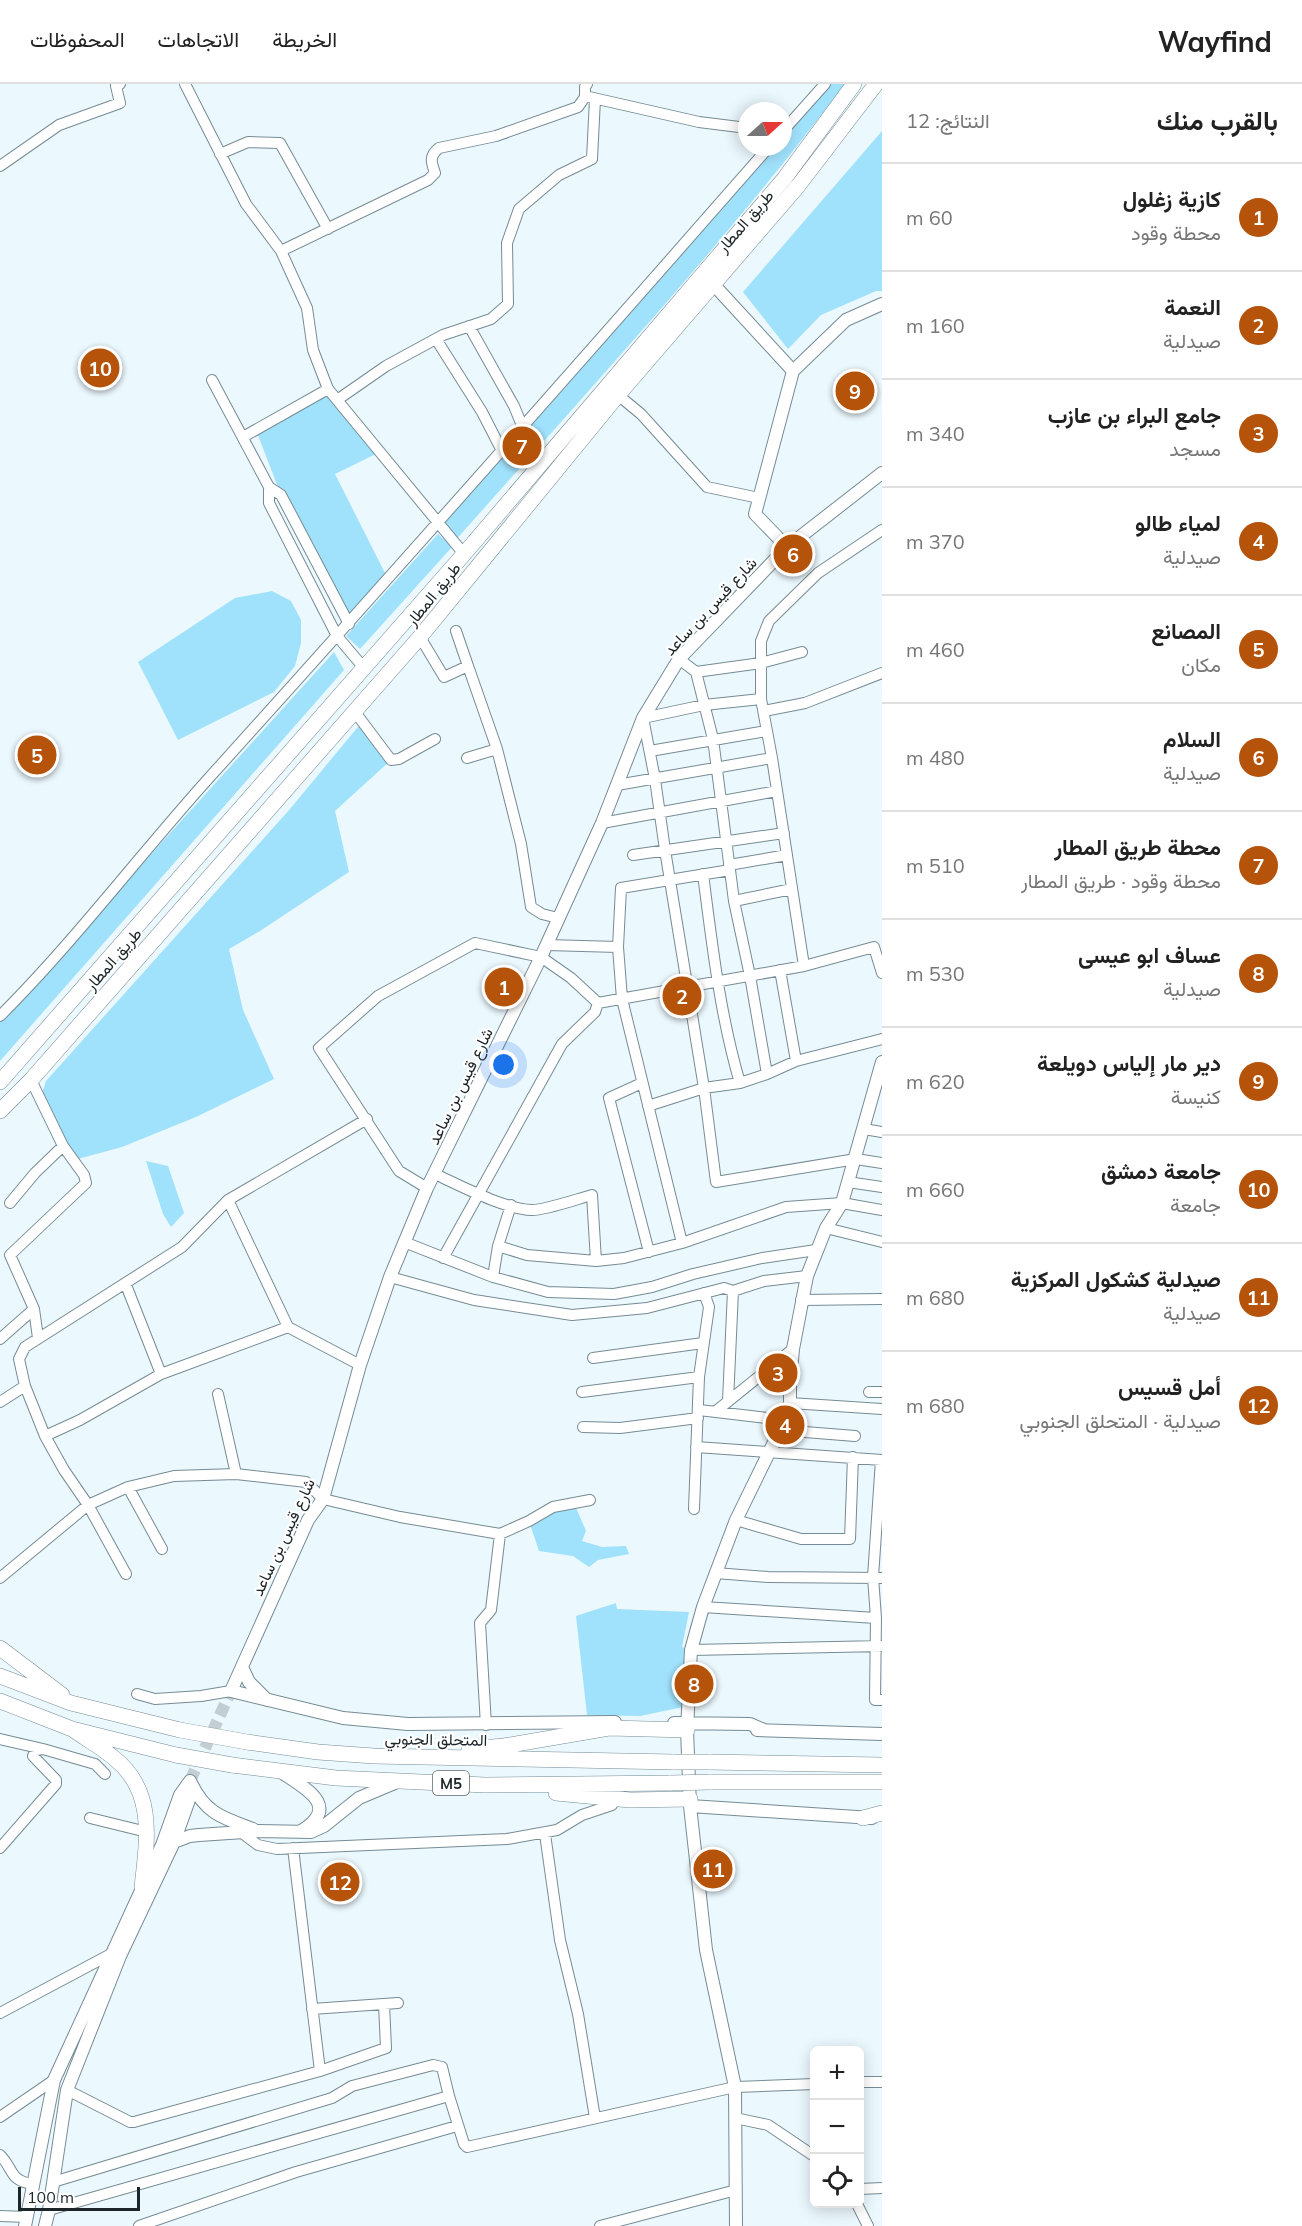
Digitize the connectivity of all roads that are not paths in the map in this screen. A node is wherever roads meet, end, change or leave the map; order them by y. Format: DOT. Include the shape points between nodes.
graph roads {
  1 [pos="120,84"];
  2 [pos="185,84"];
  3 [pos="825,84"];
  4 [pos="854,84"];
  5 [pos="876,84"];
  6 [pos="587,90"];
  7 [pos="792,121"];
  8 [pos="738,127"];
  9 [pos="220,154"];
  10 [pos="761,156"];
  11 [pos="0,166"];
  12 [pos="328,229"];
  13 [pos="281,251"];
  14 [pos="714,285"];
  15 [pos="882,304"];
  16 [pos="469,326"];
  17 [pos="436,339"];
  18 [pos="793,371"];
  19 [pos="212,380"];
  20 [pos="328,389"];
  21 [pos="618,395"];
  22 [pos="337,400"];
  23 [pos="523,428"];
  24 [pos="243,437"];
  25 [pos="502,452"];
  26 [pos="882,473"];
  27 [pos="269,487"];
  28 [pos="759,498"];
  29 [pos="439,524"];
  30 [pos="882,530"];
  31 [pos="787,547"];
  32 [pos="464,554"];
  33 [pos="349,624"];
  34 [pos="456,631"];
  35 [pos="337,636"];
  36 [pos="420,637"];
  37 [pos="802,652"];
  38 [pos="680,659"];
  39 [pos="761,663"];
  40 [pos="468,666"];
  41 [pos="364,668"];
  42 [pos="696,672"];
  43 [pos="882,674"];
  44 [pos="761,699"];
  45 [pos="704,705"];
  46 [pos="764,711"];
  47 [pos="355,712"];
  48 [pos="643,718"];
  49 [pos="766,731"];
  50 [pos="435,739"];
  51 [pos="713,739"];
  52 [pos="497,749"];
  53 [pos="650,751"];
  54 [pos="467,758"];
  55 [pos="772,758"];
  56 [pos="717,768"];
  57 [pos="655,779"];
  58 [pos="617,785"];
  59 [pos="777,791"];
  60 [pos="721,801"];
  61 [pos="660,811"];
  62 [pos="602,823"];
  63 [pos="784,833"];
  64 [pos="725,841"];
  65 [pos="664,850"];
  66 [pos="633,855"];
  67 [pos="787,855"];
  68 [pos="730,867"];
  69 [pos="703,874"];
  70 [pos="671,879"];
  71 [pos="792,890"];
  72 [pos="734,901"];
  73 [pos="558,918"];
  74 [pos="547,945"];
  75 [pos="618,947"];
  76 [pos="541,957"];
  77 [pos="804,966"];
  78 [pos="780,970"];
  79 [pos="882,973"];
  80 [pos="750,976"];
  81 [pos="718,982"];
  82 [pos="687,987"];
  83 [pos="622,999"];
  84 [pos="598,1004"];
  85 [pos="0,1016"];
  86 [pos="882,1038"];
  87 [pos="796,1061"];
  88 [pos="881,1066"];
  89 [pos="768,1074"];
  90 [pos="31,1080"];
  91 [pos="0,1082"];
  92 [pos="642,1083"];
  93 [pos="740,1083"];
  94 [pos="704,1088"];
  95 [pos="876,1098"];
  96 [pos="648,1106"];
  97 [pos="0,1111"];
  98 [pos="367,1119"];
  99 [pos="864,1129"];
  100 [pos="882,1132"];
  101 [pos="63,1146"];
  102 [pos="856,1159"];
  103 [pos="882,1163"];
  104 [pos="435,1174"];
  105 [pos="848,1182"];
  106 [pos="882,1187"];
  107 [pos="427,1188"];
  108 [pos="478,1194"];
  109 [pos="228,1200"];
  110 [pos="10,1203"];
  111 [pos="842,1203"];
  112 [pos="511,1205"];
  113 [pos="882,1210"];
  114 [pos="826,1228"];
  115 [pos="404,1242"];
  116 [pos="882,1242"];
  117 [pos="682,1243"];
  118 [pos="498,1246"];
  119 [pos="816,1250"];
  120 [pos="649,1252"];
  121 [pos="5,1258"];
  122 [pos="443,1258"];
  123 [pos="596,1261"];
  124 [pos="807,1276"];
  125 [pos="390,1277"];
  126 [pos="493,1277"];
  127 [pos="126,1285"];
  128 [pos="733,1291"];
  129 [pos="704,1293"];
  130 [pos="882,1299"];
  131 [pos="801,1300"];
  132 [pos="34,1310"];
  133 [pos="288,1327"];
  134 [pos="38,1338"];
  135 [pos="0,1339"];
  136 [pos="704,1343"];
  137 [pos="793,1349"];
  138 [pos="593,1358"];
  139 [pos="360,1365"];
  140 [pos="161,1374"];
  141 [pos="699,1377"];
  142 [pos="25,1386"];
  143 [pos="582,1392"];
  144 [pos="869,1392"];
  145 [pos="882,1392"];
  146 [pos="218,1394"];
  147 [pos="0,1401"];
  148 [pos="728,1401"];
  149 [pos="790,1403"];
  150 [pos="882,1409"];
  151 [pos="716,1412"];
  152 [pos="698,1414"];
  153 [pos="782,1425"];
  154 [pos="583,1426"];
  155 [pos="45,1436"];
  156 [pos="855,1436"];
  157 [pos="696,1447"];
  158 [pos="769,1451"];
  159 [pos="853,1457"];
  160 [pos="882,1460"];
  161 [pos="236,1474"];
  162 [pos="128,1487"];
  163 [pos="323,1499"];
  164 [pos="590,1500"];
  165 [pos="88,1505"];
  166 [pos="694,1509"];
  167 [pos="736,1520"];
  168 [pos="500,1534"];
  169 [pos="162,1549"];
  170 [pos="879,1553"];
  171 [pos="716,1573"];
  172 [pos="126,1574"];
  173 [pos="878,1577"];
  174 [pos="0,1578"];
  175 [pos="703,1606"];
  176 [pos="876,1618"];
  177 [pos="879,1646"];
  178 [pos="0,1648"];
  179 [pos="692,1650"];
  180 [pos="242,1666"];
  181 [pos="0,1676"];
  182 [pos="231,1691"];
  183 [pos="137,1694"];
  184 [pos="882,1700"];
  185 [pos="268,1701"];
  186 [pos="2,1703"];
  187 [pos="71,1703"];
  188 [pos="486,1725"];
  189 [pos="608,1725"];
  190 [pos="687,1727"];
  191 [pos="72,1729"];
  192 [pos="882,1734"];
  193 [pos="2,1741"];
  194 [pos="43,1749"];
  195 [pos="374,1756"];
  196 [pos="882,1765"];
  197 [pos="278,1770"];
  198 [pos="105,1774"];
  199 [pos="190,1781"];
  200 [pos="400,1781"];
  201 [pos="882,1782"];
  202 [pos="485,1785"];
  203 [pos="573,1795"];
  204 [pos="690,1803"];
  205 [pos="612,1805"];
  206 [pos="882,1813"];
  207 [pos="90,1818"];
  208 [pos="863,1818"];
  209 [pos="882,1818"];
  210 [pos="258,1831"];
  211 [pos="147,1832"];
  212 [pos="242,1833"];
  213 [pos="298,1833"];
  214 [pos="545,1834"];
  215 [pos="174,1842"];
  216 [pos="0,1848"];
  217 [pos="292,1848"];
  218 [pos="142,1887"];
  219 [pos="111,1954"];
  220 [pos="398,2003"];
  221 [pos="384,2004"];
  222 [pos="312,2009"];
  223 [pos="0,2013"];
  224 [pos="320,2071"];
  225 [pos="54,2080"];
  226 [pos="864,2082"];
  227 [pos="882,2082"];
  228 [pos="810,2084"];
  229 [pos="735,2087"];
  230 [pos="68,2090"];
  231 [pos="449,2096"];
  232 [pos="48,2114"];
  233 [pos="0,2117"];
  234 [pos="595,2118"];
  235 [pos="735,2118"];
  236 [pos="63,2119"];
  237 [pos="457,2126"];
  238 [pos="0,2154"];
  239 [pos="811,2154"];
  240 [pos="53,2182"];
  241 [pos="33,2184"];
  242 [pos="882,2188"];
  243 [pos="864,2189"];
  244 [pos="736,2190"];
  245 [pos="859,2208"];
  246 [pos="49,2210"];
  247 [pos="0,2216"];
  248 [pos="26,2221"];
  249 [pos="45,2226"];
  250 [pos="139,2226"];
  251 [pos="600,2226"];
  252 [pos="736,2226"];
  253 [pos="868,2226"];
  1 -- 11 [label="street" via="116,86 120,103 59,125"];
  2 -- 9 [label="street"];
  3 -- 7 [label="street"];
  4 -- 32 [label="highway, طريق المطار" via="784,179"];
  5 -- 14 [label="highway, طريق المطار" via="798,186"];
  6 -- 8 [label="street" via="699,122"];
  6 -- 12 [label="street" via="578,107 506,133 439,148 431,161 435,173 428,180"];
  6 -- 16 [label="street" via="592,159 559,175 519,208 507,243 508,304 491,318"];
  9 -- 12 [label="street" via="248,141 280,143"];
  9 -- 13 [label="street" via="246,204"];
  10 -- 23 [label="street"];
  12 -- 13 [label="street"];
  13 -- 20 [label="street" via="307,308 313,350"];
  14 -- 18 [label="main road"];
  14 -- 21 [label="highway, طريق المطار"];
  15 -- 18 [label="main road" via="846,320"];
  16 -- 17 [label="street"];
  16 -- 23 [label="street"];
  17 -- 22 [label="street" via="386,366"];
  17 -- 25 [label="street"];
  18 -- 28 [label="main road"];
  19 -- 24 [label="street"];
  20 -- 22 [label="street"];
  20 -- 24 [label="street"];
  21 -- 28 [label="street" via="641,414 707,487"];
  21 -- 36 [label="highway, طريق المطار"];
  22 -- 29 [label="street"];
  23 -- 25 [label="street"];
  24 -- 27 [label="street"];
  25 -- 29 [label="street"];
  26 -- 31 [label="main road, شارع قيس بن ساعد"];
  27 -- 33 [label="street" via="281,495"];
  27 -- 35 [label="street" via="269,503"];
  28 -- 31 [label="main road" via="755,514"];
  29 -- 32 [label="street"];
  29 -- 33 [label="street"];
  30 -- 39 [label="street" via="818,573 769,621 761,641"];
  31 -- 38 [label="main road, شارع قيس بن ساعد"];
  32 -- 41 [label="highway, طريق المطار"];
  33 -- 35 [label="street"];
  34 -- 40 [label="street"];
  35 -- 41 [label="street"];
  35 -- 85 [label="street"];
  36 -- 40 [label="street" via="444,677"];
  36 -- 47 [label="highway, طريق المطار"];
  37 -- 39 [label="street"];
  38 -- 42 [label="street"];
  38 -- 48 [label="main road, شارع قيس بن ساعد"];
  39 -- 42 [label="street"];
  39 -- 44 [label="street"];
  40 -- 52 [label="street"];
  41 -- 91 [label="highway, طريق المطار"];
  42 -- 45 [label="street"];
  43 -- 46 [label="street" via="805,703"];
  44 -- 45 [label="street"];
  44 -- 46 [label="street"];
  45 -- 48 [label="street"];
  45 -- 51 [label="street"];
  46 -- 49 [label="street"];
  47 -- 50 [label="street" via="391,760"];
  47 -- 90 [label="highway, طريق المطار"];
  48 -- 53 [label="street"];
  48 -- 58 [label="main road, شارع قيس بن ساعد"];
  49 -- 51 [label="street"];
  49 -- 55 [label="street"];
  51 -- 53 [label="street"];
  51 -- 56 [label="street"];
  52 -- 54 [label="street"];
  52 -- 73 [label="street" via="521,844 531,907"];
  53 -- 57 [label="street"];
  55 -- 56 [label="street"];
  55 -- 59 [label="street"];
  56 -- 57 [label="street"];
  56 -- 60 [label="street"];
  57 -- 58 [label="street"];
  57 -- 61 [label="street"];
  58 -- 62 [label="main road, شارع قيس بن ساعد"];
  59 -- 60 [label="street"];
  59 -- 63 [label="street"];
  60 -- 61 [label="street"];
  60 -- 64 [label="street"];
  61 -- 62 [label="street"];
  61 -- 65 [label="street"];
  62 -- 73 [label="main road, شارع قيس بن ساعد"];
  63 -- 64 [label="street"];
  63 -- 67 [label="street"];
  64 -- 65 [label="street"];
  64 -- 68 [label="street"];
  65 -- 66 [label="street"];
  65 -- 70 [label="street"];
  67 -- 68 [label="street"];
  67 -- 71 [label="street"];
  68 -- 69 [label="street"];
  68 -- 72 [label="street"];
  69 -- 70 [label="street"];
  69 -- 81 [label="street"];
  70 -- 75 [label="street" via="621,888"];
  70 -- 82 [label="street"];
  71 -- 72 [label="street"];
  71 -- 77 [label="street"];
  72 -- 80 [label="street"];
  73 -- 74 [label="main road, شارع قيس بن ساعد"];
  74 -- 75 [label="street"];
  74 -- 76 [label="main road, شارع قيس بن ساعد"];
  75 -- 83 [label="street"];
  76 -- 84 [label="street"];
  76 -- 98 [label="street" via="475,943 378,996 319,1048"];
  76 -- 104 [label="main road, شارع قيس بن ساعد"];
  77 -- 78 [label="street"];
  77 -- 79 [label="street" via="874,947"];
  78 -- 80 [label="street"];
  78 -- 87 [label="street"];
  80 -- 81 [label="street"];
  80 -- 89 [label="street"];
  81 -- 82 [label="street"];
  81 -- 93 [label="street"];
  82 -- 83 [label="street"];
  82 -- 94 [label="street"];
  83 -- 84 [label="street"];
  83 -- 92 [label="street"];
  84 -- 108 [label="street" via="595,1012 562,1044"];
  86 -- 87 [label="street"];
  87 -- 89 [label="street"];
  88 -- 95 [label="main road"];
  89 -- 93 [label="street"];
  90 -- 97 [label="highway, طريق المطار"];
  90 -- 101 [label="street"];
  92 -- 96 [label="street"];
  92 -- 120 [label="street" via="609,1098"];
  93 -- 94 [label="street"];
  94 -- 96 [label="street"];
  94 -- 102 [label="street" via="716,1182"];
  95 -- 99 [label="main road"];
  96 -- 117 [label="street"];
  98 -- 107 [label="street" via="399,1171"];
  98 -- 109 [label="street"];
  99 -- 100 [label="street"];
  99 -- 102 [label="main road"];
  101 -- 110 [label="street"];
  101 -- 121 [label="street" via="86,1183"];
  102 -- 103 [label="street"];
  102 -- 105 [label="main road"];
  104 -- 107 [label="main road, شارع قيس بن ساعد"];
  104 -- 108 [label="street"];
  105 -- 106 [label="street"];
  105 -- 111 [label="main road"];
  107 -- 115 [label="main road, شارع قيس بن ساعد"];
  108 -- 112 [label="street"];
  108 -- 122 [label="street"];
  109 -- 127 [label="street" via="182,1247"];
  109 -- 133 [label="street"];
  111 -- 113 [label="street"];
  111 -- 114 [label="main road"];
  111 -- 117 [label="street" via="786,1208"];
  112 -- 118 [label="street"];
  112 -- 123 [label="street" via="533,1210 592,1195"];
  114 -- 116 [label="street"];
  114 -- 119 [label="main road"];
  115 -- 122 [label="street"];
  115 -- 125 [label="main road, شارع قيس بن ساعد"];
  117 -- 120 [label="street"];
  118 -- 123 [label="street" via="526,1255"];
  118 -- 126 [label="street"];
  119 -- 124 [label="main road"];
  119 -- 126 [label="street" via="762,1258 614,1294 548,1292"];
  120 -- 123 [label="street"];
  121 -- 132 [label="street"];
  122 -- 126 [label="street"];
  124 -- 128 [label="street" via="764,1281"];
  124 -- 131 [label="main road"];
  125 -- 129 [label="street" via="474,1300 572,1315 647,1308"];
  125 -- 139 [label="main road, شارع قيس بن ساعد"];
  127 -- 134 [label="street"];
  127 -- 140 [label="street"];
  128 -- 129 [label="street" via="724,1288"];
  128 -- 148 [label="street"];
  129 -- 136 [label="street" via="709,1307"];
  130 -- 131 [label="street"];
  131 -- 137 [label="main road"];
  132 -- 134 [label="street"];
  132 -- 135 [label="street"];
  133 -- 139 [label="street"];
  133 -- 140 [label="street"];
  134 -- 142 [label="street" via="25,1347 19,1359"];
  136 -- 138 [label="street"];
  136 -- 141 [label="street"];
  137 -- 148 [label="street"];
  137 -- 149 [label="main road"];
  139 -- 163 [label="main road, شارع قيس بن ساعد"];
  140 -- 155 [label="street"];
  141 -- 143 [label="street"];
  141 -- 152 [label="street"];
  142 -- 147 [label="street"];
  142 -- 155 [label="street"];
  144 -- 145 [label="street"];
  146 -- 161 [label="street"];
  148 -- 151 [label="street"];
  149 -- 150 [label="street"];
  149 -- 153 [label="main road"];
  151 -- 152 [label="street"];
  151 -- 153 [label="street"];
  152 -- 154 [label="street" via="620,1428"];
  152 -- 157 [label="street"];
  153 -- 156 [label="street"];
  153 -- 158 [label="main road"];
  155 -- 165 [label="street"];
  157 -- 158 [label="street"];
  157 -- 166 [label="street"];
  158 -- 159 [label="street"];
  158 -- 167 [label="main road"];
  159 -- 160 [label="street"];
  159 -- 167 [label="street" via="850,1539 801,1539"];
  160 -- 170 [label="street"];
  161 -- 162 [label="street" via="174,1476"];
  161 -- 163 [label="street" via="306,1482"];
  162 -- 165 [label="street"];
  162 -- 169 [label="street"];
  163 -- 168 [label="street"];
  163 -- 180 [label="main road, شارع قيس بن ساعد" via="309,1520"];
  164 -- 168 [label="street" via="553,1507"];
  165 -- 172 [label="street"];
  165 -- 174 [label="street"];
  167 -- 171 [label="main road"];
  168 -- 188 [label="street" via="491,1610 480,1623"];
  170 -- 173 [label="street"];
  171 -- 173 [label="street"];
  171 -- 175 [label="main road"];
  173 -- 176 [label="street"];
  175 -- 176 [label="street"];
  175 -- 179 [label="main road"];
  176 -- 177 [label="street"];
  177 -- 179 [label="street"];
  177 -- 184 [label="street" via="875,1700"];
  178 -- 187 [label="highway"];
  179 -- 190 [label="main road"];
  180 -- 182 [label="main road, شارع قيس بن ساعد"];
  180 -- 185 [label="main road" via="253,1687"];
  181 -- 187 [label="highway, المتحلق الجنوبي / M5"];
  182 -- 183 [label="street" via="155,1699"];
  182 -- 185 [label="main road"];
  185 -- 188 [label="main road" via="343,1718"];
  186 -- 191 [label="highway, M5"];
  187 -- 195 [label="highway, المتحلق الجنوبي / M5, bridge" via="247,1742"];
  188 -- 189 [label="main road"];
  189 -- 190 [label="highway"];
  189 -- 195 [label="highway" via="489,1748"];
  190 -- 192 [label="main road"];
  190 -- 204 [label="main road"];
  191 -- 197 [label="highway, M5, bridge" via="176,1755"];
  191 -- 211 [label="highway" via="127,1771 142,1796"];
  193 -- 194 [label="street"];
  194 -- 198 [label="street" via="95,1764"];
  194 -- 216 [label="street" via="34,1752 34,1758 56,1784"];
  195 -- 196 [label="highway, المتحلق الجنوبي / M5, bridge"];
  197 -- 200 [label="highway, M5"];
  197 -- 213 [label="main road" via="317,1800 316,1820"];
  199 -- 210 [label="main road" via="213,1813"];
  199 -- 215 [label="main road" via="189,1800"];
  199 -- 218 [label="main road" via="180,1795"];
  200 -- 202 [label="highway, M5"];
  200 -- 213 [label="main road" via="360,1798 324,1826"];
  201 -- 202 [label="highway, M5, bridge"];
  202 -- 203 [label="highway"];
  203 -- 204 [label="highway"];
  203 -- 205 [label="highway"];
  204 -- 205 [label="highway" via="644,1808"];
  204 -- 208 [label="main road"];
  204 -- 229 [label="main road" via="706,1950"];
  205 -- 214 [label="street"];
  206 -- 208 [label="highway"];
  207 -- 211 [label="street"];
  208 -- 209 [label="main road"];
  210 -- 212 [label="main road"];
  210 -- 213 [label="main road"];
  211 -- 218 [label="highway"];
  212 -- 215 [label="main road" via="190,1836"];
  212 -- 217 [label="street" via="258,1845"];
  214 -- 217 [label="street"];
  214 -- 234 [label="street" via="560,1940 578,2014"];
  215 -- 230 [label="main road" via="120,1956"];
  217 -- 222 [label="street"];
  218 -- 219 [label="main road"];
  219 -- 223 [label="street"];
  219 -- 225 [label="main road"];
  220 -- 221 [label="street"];
  221 -- 222 [label="street"];
  221 -- 224 [label="street" via="386,2048"];
  222 -- 224 [label="street"];
  224 -- 230 [label="street" via="134,2122"];
  225 -- 232 [label="main road"];
  225 -- 233 [label="street"];
  226 -- 227 [label="street"];
  228 -- 229 [label="street"];
  229 -- 234 [label="street"];
  229 -- 235 [label="main road"];
  230 -- 236 [label="main road"];
  231 -- 237 [label="street"];
  231 -- 240 [label="street" via="442,2067 433,2065 352,2086 332,2098"];
  231 -- 246 [label="street"];
  232 -- 236 [label="main road"];
  232 -- 241 [label="main road"];
  234 -- 237 [label="street" via="468,2146"];
  235 -- 239 [label="street" via="768,2125"];
  235 -- 244 [label="main road"];
  236 -- 240 [label="main road"];
  237 -- 250 [label="street" via="296,2172"];
  238 -- 241 [label="street" via="15,2178"];
  240 -- 246 [label="main road"];
  241 -- 248 [label="main road"];
  242 -- 243 [label="street"];
  244 -- 251 [label="street"];
  244 -- 252 [label="main road"];
  245 -- 253 [label="street"];
  246 -- 249 [label="main road"];
  247 -- 248 [label="street"];
}
